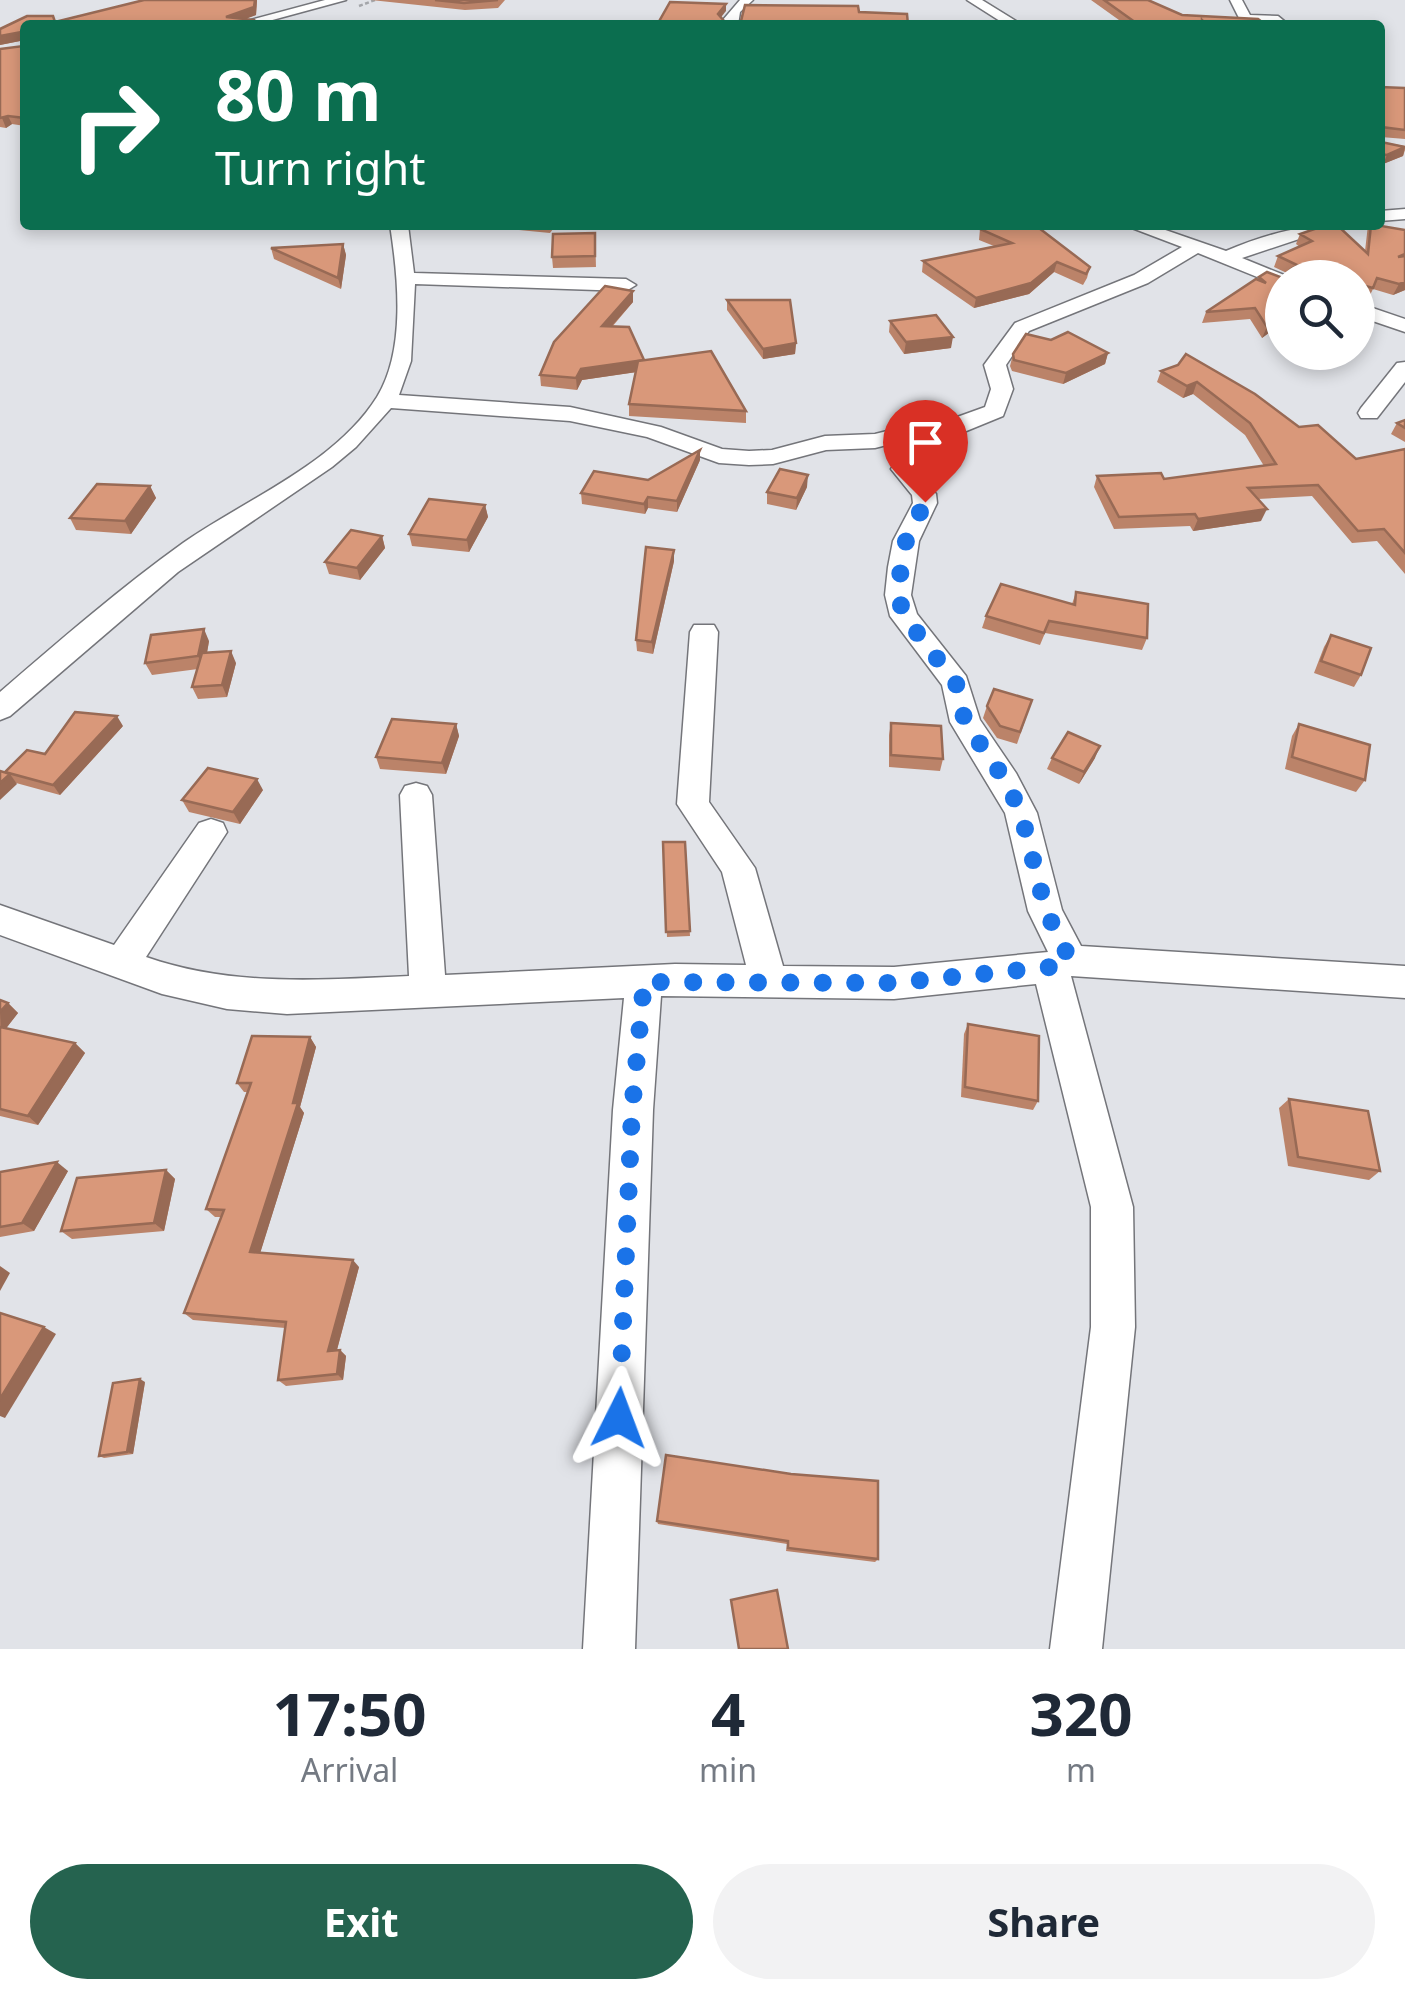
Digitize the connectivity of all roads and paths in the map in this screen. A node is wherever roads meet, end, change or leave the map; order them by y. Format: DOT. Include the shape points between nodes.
graph roads {
  1 [pos="340,0"];
  2 [pos="747,0"];
  3 [pos="973,0"];
  4 [pos="258,20"];
  5 [pos="731,20"];
  6 [pos="1008,20"];
  7 [pos="1246,20"];
  8 [pos="1278,20"];
  9 [pos="399,230"];
  10 [pos="1148,230"];
  11 [pos="1310,230"];
  12 [pos="1197,246"];
  13 [pos="1223,259"];
  14 [pos="1265,275"];
  15 [pos="404,278"];
  16 [pos="626,285"];
  17 [pos="1375,315"];
  18 [pos="1405,326"];
  19 [pos="1405,368"];
  20 [pos="385,401"];
  21 [pos="1369,413"];
  22 [pos="930,436"];
  23 [pos="704,632"];
  24 [pos="0,710"];
  25 [pos="416,795"];
  26 [pos="211,832"];
  27 [pos="0,920"];
  28 [pos="122,964"];
  29 [pos="1060,964"];
  30 [pos="644,982"];
  31 [pos="768,982"];
  32 [pos="1405,982"];
  33 [pos="428,992"];
  34 [pos="609,1649"];
  35 [pos="1076,1649"];
  1 -- 4 [label="street"];
  2 -- 5 [label="street"];
  3 -- 6 [label="street"];
  7 -- 8 [label="street"];
  9 -- 15 [label="street"];
  10 -- 12 [label="street"];
  11 -- 13 [label="street"];
  12 -- 13 [label="street"];
  12 -- 22 [label="street" via="1140,279 1022,327 995,364 1002,388 994,411"];
  13 -- 14 [label="street"];
  15 -- 16 [label="street"];
  15 -- 20 [label="street" via="398,376"];
  17 -- 18 [label="street"];
  19 -- 21 [label="street"];
  20 -- 22 [label="street" via="570,414 653,432 719,456 749,458 919,430"];
  20 -- 24 [label="street" via="325,460 122,602"];
  22 -- 29 [label="street" via="903,468 925,502 906,541 898,595 904,616 956,683 965,722 1021,813"];
  23 -- 31 [label="street" via="693,804 738,868"];
  25 -- 33 [label="street"];
  26 -- 28 [label="street"];
  27 -- 28 [label="street"];
  28 -- 33 [label="street" via="242,994"];
  29 -- 31 [label="street" via="894,983"];
  29 -- 32 [label="street"];
  29 -- 35 [label="street" via="1112,1208 1113,1327"];
  30 -- 31 [label="street"];
  30 -- 33 [label="street"];
  30 -- 34 [label="street" via="632,1110"];
}
